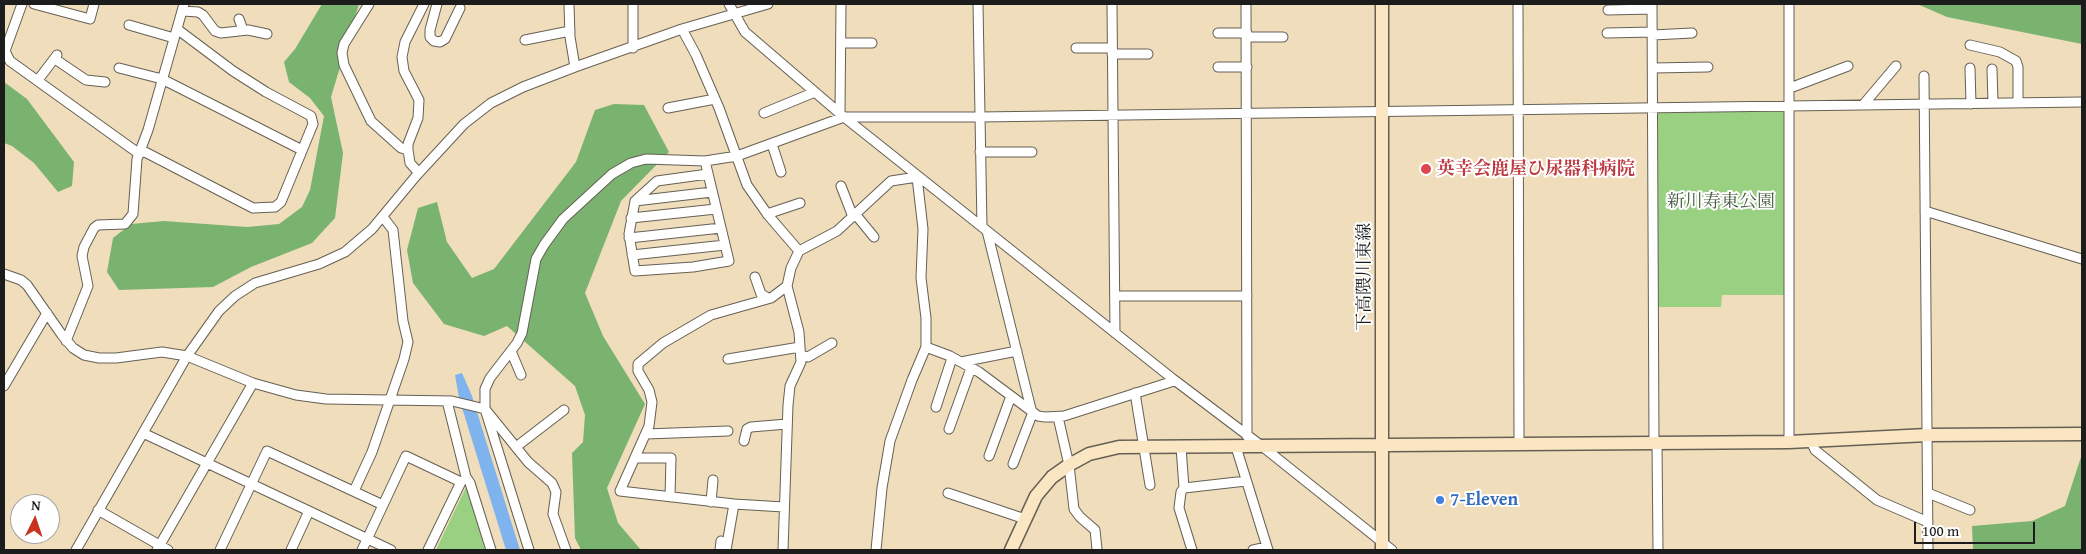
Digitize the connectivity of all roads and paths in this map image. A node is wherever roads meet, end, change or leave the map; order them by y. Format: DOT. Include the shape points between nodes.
graph roads {
  1 [pos="22,4"];
  2 [pos="34,4"];
  3 [pos="94,4"];
  4 [pos="369,4"];
  5 [pos="424,4"];
  6 [pos="436,4"];
  7 [pos="569,4"];
  8 [pos="633,4"];
  9 [pos="729,4"];
  10 [pos="768,4"];
  11 [pos="841,4"];
  12 [pos="978,4"];
  13 [pos="1112,4"];
  14 [pos="1246,4"];
  15 [pos="1382,4"];
  16 [pos="1518,4"];
  17 [pos="1789,4"];
  18 [pos="183,7"];
  19 [pos="1652,7"];
  20 [pos="460,8"];
  21 [pos="1608,10"];
  22 [pos="733,14"];
  23 [pos="240,19"];
  24 [pos="129,25"];
  25 [pos="682,29"];
  26 [pos="244,30"];
  27 [pos="570,31"];
  28 [pos="175,33"];
  29 [pos="1218,33"];
  30 [pos="1607,33"];
  31 [pos="1653,33"];
  32 [pos="1692,33"];
  33 [pos="267,34"];
  34 [pos="7,35"];
  35 [pos="1247,35"];
  36 [pos="1284,37"];
  37 [pos="526,40"];
  38 [pos="872,42"];
  39 [pos="841,43"];
  40 [pos="1970,45"];
  41 [pos="633,48"];
  42 [pos="1076,48"];
  43 [pos="1112,51"];
  44 [pos="1148,54"];
  45 [pos="1848,66"];
  46 [pos="1896,66"];
  47 [pos="1218,67"];
  48 [pos="1247,67"];
  49 [pos="1708,67"];
  50 [pos="119,68"];
  51 [pos="575,68"];
  52 [pos="1653,68"];
  53 [pos="1970,68"];
  54 [pos="1992,69"];
  55 [pos="1924,76"];
  56 [pos="162,79"];
  57 [pos="38,80"];
  58 [pos="106,82"];
  59 [pos="1790,88"];
  60 [pos="816,92"];
  61 [pos="715,99"];
  62 [pos="2082,102"];
  63 [pos="1993,103"];
  64 [pos="2018,103"];
  65 [pos="1925,104"];
  66 [pos="1971,104"];
  67 [pos="1790,105"];
  68 [pos="1862,105"];
  69 [pos="1654,107"];
  70 [pos="668,108"];
  71 [pos="1518,109"];
  72 [pos="1247,112"];
  73 [pos="1382,112"];
  74 [pos="764,113"];
  75 [pos="1113,114"];
  76 [pos="842,115"];
  77 [pos="979,117"];
  78 [pos="772,144"];
  79 [pos="302,150"];
  80 [pos="408,150"];
  81 [pos="980,152"];
  82 [pos="1032,152"];
  83 [pos="138,153"];
  84 [pos="737,156"];
  85 [pos="705,161"];
  86 [pos="781,172"];
  87 [pos="419,173"];
  88 [pos="708,174"];
  89 [pos="917,177"];
  90 [pos="841,186"];
  91 [pos="712,192"];
  92 [pos="635,202"];
  93 [pos="800,203"];
  94 [pos="716,209"];
  95 [pos="1925,211"];
  96 [pos="767,214"];
  97 [pos="854,216"];
  98 [pos="382,217"];
  99 [pos="631,218"];
  100 [pos="721,228"];
  101 [pos="984,229"];
  102 [pos="874,237"];
  103 [pos="629,238"];
  104 [pos="725,245"];
  105 [pos="799,251"];
  106 [pos="632,255"];
  107 [pos="2082,259"];
  108 [pos="4,274"];
  109 [pos="755,277"];
  110 [pos="787,286"];
  111 [pos="1115,296"];
  112 [pos="1247,296"];
  113 [pos="768,298"];
  114 [pos="47,313"];
  115 [pos="1115,333"];
  116 [pos="66,341"];
  117 [pos="832,343"];
  118 [pos="926,348"];
  119 [pos="511,351"];
  120 [pos="800,351"];
  121 [pos="1017,351"];
  122 [pos="187,356"];
  123 [pos="952,358"];
  124 [pos="728,359"];
  125 [pos="961,362"];
  126 [pos="971,368"];
  127 [pos="521,375"];
  128 [pos="1174,381"];
  129 [pos="253,383"];
  130 [pos="4,386"];
  131 [pos="1135,393"];
  132 [pos="1011,396"];
  133 [pos="391,399"];
  134 [pos="450,401"];
  135 [pos="936,407"];
  136 [pos="482,409"];
  137 [pos="564,410"];
  138 [pos="1032,410"];
  139 [pos="1058,417"];
  140 [pos="787,424"];
  141 [pos="949,429"];
  142 [pos="728,431"];
  143 [pos="144,433"];
  144 [pos="646,434"];
  145 [pos="2082,434"];
  146 [pos="1248,436"];
  147 [pos="1927,436"];
  148 [pos="744,441"];
  149 [pos="1811,441"];
  150 [pos="1789,442"];
  151 [pos="1656,443"];
  152 [pos="1519,444"];
  153 [pos="1383,445"];
  154 [pos="516,447"];
  155 [pos="1144,447"];
  156 [pos="1180,447"];
  157 [pos="1236,447"];
  158 [pos="1262,447"];
  159 [pos="989,456"];
  160 [pos="636,458"];
  161 [pos="207,463"];
  162 [pos="1013,464"];
  163 [pos="1069,464"];
  164 [pos="464,480"];
  165 [pos="713,480"];
  166 [pos="1246,481"];
  167 [pos="252,483"];
  168 [pos="1150,485"];
  169 [pos="1184,488"];
  170 [pos="354,491"];
  171 [pos="948,493"];
  172 [pos="1928,493"];
  173 [pos="670,497"];
  174 [pos="711,502"];
  175 [pos="734,504"];
  176 [pos="384,505"];
  177 [pos="784,508"];
  178 [pos="98,510"];
  179 [pos="1970,510"];
  180 [pos="309,511"];
  181 [pos="1025,519"];
  182 [pos="1928,522"];
  183 [pos="367,539"];
  184 [pos="1267,548"];
  185 [pos="1386,548"];
  186 [pos="162,549"];
  187 [pos="1097,549"];
  188 [pos="76,550"];
  189 [pos="220,550"];
  190 [pos="291,550"];
  191 [pos="362,550"];
  192 [pos="391,550"];
  193 [pos="428,550"];
  194 [pos="491,550"];
  195 [pos="529,550"];
  196 [pos="566,550"];
  197 [pos="726,550"];
  198 [pos="783,550"];
  199 [pos="876,550"];
  200 [pos="1011,550"];
  201 [pos="1192,550"];
  202 [pos="1253,550"];
  203 [pos="1658,550"];
  204 [pos="1928,550"];
  1 -- 34 [label="street"];
  2 -- 3 [label="street" via="90,19"];
  4 -- 80 [label="street" via="344,44 344,65 372,121 401,148"];
  5 -- 80 [label="street" via="404,42 402,57 404,71 419,100 418,118"];
  6 -- 20 [label="street" via="430,30 434,41 445,39"];
  7 -- 27 [label="street"];
  8 -- 41 [label="street"];
  9 -- 22 [label="street"];
  10 -- 22 [label="street"];
  11 -- 39 [label="street"];
  12 -- 77 [label="street"];
  13 -- 43 [label="street"];
  14 -- 35 [label="street"];
  15 -- 73 [label="street, 下高隈川東線"];
  16 -- 71 [label="street"];
  17 -- 59 [label="street"];
  18 -- 26 [label="street" via="203,15 215,31"];
  18 -- 28 [label="street"];
  19 -- 21 [label="street"];
  19 -- 31 [label="street"];
  22 -- 25 [label="street"];
  22 -- 60 [label="street" via="745,32"];
  23 -- 26 [label="street"];
  24 -- 28 [label="street"];
  25 -- 41 [label="street"];
  25 -- 61 [label="street"];
  26 -- 33 [label="street"];
  27 -- 37 [label="street"];
  27 -- 51 [label="street"];
  28 -- 56 [label="street"];
  28 -- 79 [label="street" via="266,92 311,116 313,124"];
  29 -- 35 [label="street"];
  30 -- 31 [label="street"];
  31 -- 32 [label="street"];
  31 -- 52 [label="street"];
  34 -- 57 [label="street" via="5,51 10,61"];
  35 -- 36 [label="street"];
  35 -- 48 [label="street"];
  38 -- 39 [label="street"];
  39 -- 76 [label="street"];
  40 -- 64 [label="street" via="2000,52 2016,61"];
  41 -- 51 [label="street"];
  42 -- 43 [label="street"];
  43 -- 44 [label="street"];
  43 -- 75 [label="street"];
  45 -- 59 [label="street"];
  46 -- 68 [label="street"];
  47 -- 48 [label="street"];
  48 -- 72 [label="street"];
  49 -- 52 [label="street"];
  50 -- 56 [label="street"];
  51 -- 87 [label="street" via="491,103 464,124"];
  52 -- 69 [label="street"];
  53 -- 66 [label="street"];
  54 -- 63 [label="street"];
  55 -- 65 [label="street"];
  56 -- 79 [label="street"];
  56 -- 83 [label="street"];
  57 -- 58 [label="street" via="56,56 86,80"];
  57 -- 83 [label="street"];
  59 -- 67 [label="street"];
  60 -- 74 [label="street"];
  60 -- 76 [label="street"];
  61 -- 70 [label="street"];
  61 -- 84 [label="street"];
  62 -- 64 [label="street"];
  63 -- 64 [label="street"];
  63 -- 66 [label="street"];
  65 -- 66 [label="street"];
  65 -- 68 [label="street"];
  65 -- 95 [label="street"];
  67 -- 68 [label="street"];
  67 -- 69 [label="street"];
  67 -- 150 [label="street"];
  69 -- 71 [label="street"];
  69 -- 151 [label="street"];
  71 -- 73 [label="street"];
  71 -- 152 [label="street"];
  72 -- 73 [label="street"];
  72 -- 75 [label="street"];
  72 -- 112 [label="street"];
  73 -- 153 [label="street, 下高隈川東線"];
  75 -- 77 [label="street"];
  75 -- 111 [label="street"];
  76 -- 77 [label="street"];
  76 -- 78 [label="street"];
  76 -- 89 [label="street"];
  77 -- 81 [label="street"];
  78 -- 84 [label="street"];
  78 -- 86 [label="street"];
  79 -- 83 [label="street" via="281,202 275,206 254,208 145,152"];
  80 -- 87 [label="street" via="410,163"];
  81 -- 82 [label="street"];
  81 -- 101 [label="street"];
  83 -- 116 [label="street" via="133,214 120,226 98,225 94,228 82,256 88,286"];
  84 -- 85 [label="street"];
  84 -- 96 [label="street" via="747,185"];
  85 -- 88 [label="street"];
  85 -- 119 [label="street" via="646,158 631,163 612,174 563,219 536,259 524,326"];
  87 -- 98 [label="street"];
  88 -- 91 [label="street"];
  88 -- 92 [label="street" via="658,181"];
  89 -- 97 [label="street" via="891,181"];
  89 -- 101 [label="street"];
  89 -- 118 [label="street" via="923,229 921,278"];
  90 -- 97 [label="street"];
  91 -- 92 [label="street"];
  91 -- 94 [label="street"];
  92 -- 99 [label="street"];
  93 -- 96 [label="street"];
  94 -- 99 [label="street"];
  94 -- 100 [label="street"];
  95 -- 107 [label="street"];
  95 -- 147 [label="street"];
  96 -- 105 [label="street"];
  97 -- 102 [label="street"];
  97 -- 105 [label="street" via="837,231"];
  98 -- 122 [label="street" via="345,252 319,264 255,284 235,296 219,311"];
  98 -- 133 [label="street" via="393,230 408,342"];
  99 -- 103 [label="street"];
  100 -- 103 [label="street"];
  100 -- 104 [label="street"];
  101 -- 115 [label="street"];
  101 -- 121 [label="street"];
  103 -- 106 [label="street"];
  104 -- 106 [label="street"];
  104 -- 106 [label="street" via="729,261 693,267 635,271"];
  105 -- 110 [label="street"];
  108 -- 114 [label="street" via="27,285"];
  109 -- 113 [label="street" via="760,294"];
  110 -- 113 [label="street"];
  110 -- 120 [label="street" via="799,332"];
  111 -- 112 [label="street"];
  111 -- 115 [label="street"];
  112 -- 146 [label="street"];
  113 -- 144 [label="street" via="710,315 663,343 638,364 652,402"];
  114 -- 116 [label="street"];
  114 -- 130 [label="street"];
  115 -- 128 [label="street"];
  116 -- 122 [label="street" via="84,354 99,358 162,352"];
  117 -- 120 [label="street" via="808,357"];
  118 -- 123 [label="street"];
  118 -- 199 [label="street" via="890,440"];
  119 -- 127 [label="street"];
  119 -- 136 [label="street" via="490,378"];
  120 -- 124 [label="street"];
  120 -- 140 [label="street" via="801,362 790,386"];
  121 -- 125 [label="street"];
  121 -- 138 [label="street"];
  122 -- 129 [label="street"];
  122 -- 143 [label="street"];
  123 -- 125 [label="street"];
  123 -- 135 [label="street"];
  125 -- 126 [label="street"];
  126 -- 132 [label="street"];
  126 -- 141 [label="street"];
  128 -- 131 [label="street"];
  128 -- 146 [label="street"];
  129 -- 133 [label="street" via="296,395 326,399"];
  129 -- 161 [label="street"];
  131 -- 139 [label="street"];
  131 -- 155 [label="street"];
  132 -- 138 [label="street"];
  132 -- 159 [label="street"];
  133 -- 134 [label="street"];
  133 -- 170 [label="street"];
  134 -- 136 [label="street"];
  134 -- 164 [label="street"];
  136 -- 154 [label="street"];
  136 -- 195 [label="street"];
  137 -- 154 [label="street"];
  138 -- 139 [label="street" via="1038,416"];
  138 -- 162 [label="street"];
  139 -- 163 [label="street"];
  140 -- 148 [label="street" via="751,427 747,429"];
  140 -- 177 [label="street"];
  142 -- 144 [label="street"];
  143 -- 161 [label="street"];
  143 -- 178 [label="street"];
  144 -- 160 [label="street"];
  145 -- 147 [label="street"];
  146 -- 158 [label="street"];
  147 -- 149 [label="street"];
  147 -- 172 [label="street"];
  149 -- 150 [label="street"];
  149 -- 182 [label="street" via="1815,450 1877,500"];
  150 -- 151 [label="street"];
  151 -- 152 [label="street"];
  151 -- 203 [label="street"];
  152 -- 153 [label="street"];
  153 -- 158 [label="street"];
  153 -- 185 [label="street, 下高隈川東線"];
  154 -- 196 [label="street" via="552,483 556,492 553,514"];
  155 -- 156 [label="street"];
  155 -- 163 [label="street" via="1089,454"];
  155 -- 168 [label="street"];
  156 -- 157 [label="street"];
  156 -- 169 [label="street"];
  157 -- 158 [label="street"];
  157 -- 166 [label="street"];
  158 -- 185 [label="street"];
  160 -- 173 [label="street" via="671,458"];
  160 -- 173 [label="street" via="620,492"];
  161 -- 167 [label="street"];
  161 -- 186 [label="street"];
  163 -- 181 [label="street" via="1052,477 1036,496"];
  163 -- 187 [label="street" via="1074,509 1095,530"];
  164 -- 176 [label="street" via="406,456"];
  164 -- 193 [label="street"];
  164 -- 194 [label="street" via="470,483"];
  165 -- 174 [label="street"];
  166 -- 169 [label="street"];
  166 -- 184 [label="street"];
  167 -- 170 [label="street" via="268,451"];
  167 -- 180 [label="street"];
  167 -- 189 [label="street"];
  169 -- 201 [label="street" via="1179,508"];
  170 -- 176 [label="street"];
  171 -- 181 [label="street"];
  172 -- 179 [label="street"];
  172 -- 182 [label="street"];
  173 -- 174 [label="street"];
  174 -- 175 [label="street"];
  175 -- 177 [label="street"];
  175 -- 197 [label="street"];
  176 -- 183 [label="street"];
  177 -- 198 [label="street"];
  178 -- 186 [label="street"];
  178 -- 188 [label="street"];
  180 -- 183 [label="street"];
  180 -- 190 [label="street"];
  181 -- 200 [label="street"];
  182 -- 204 [label="street"];
  183 -- 191 [label="street"];
  183 -- 192 [label="street"];
  184 -- 202 [label="street"];
}
